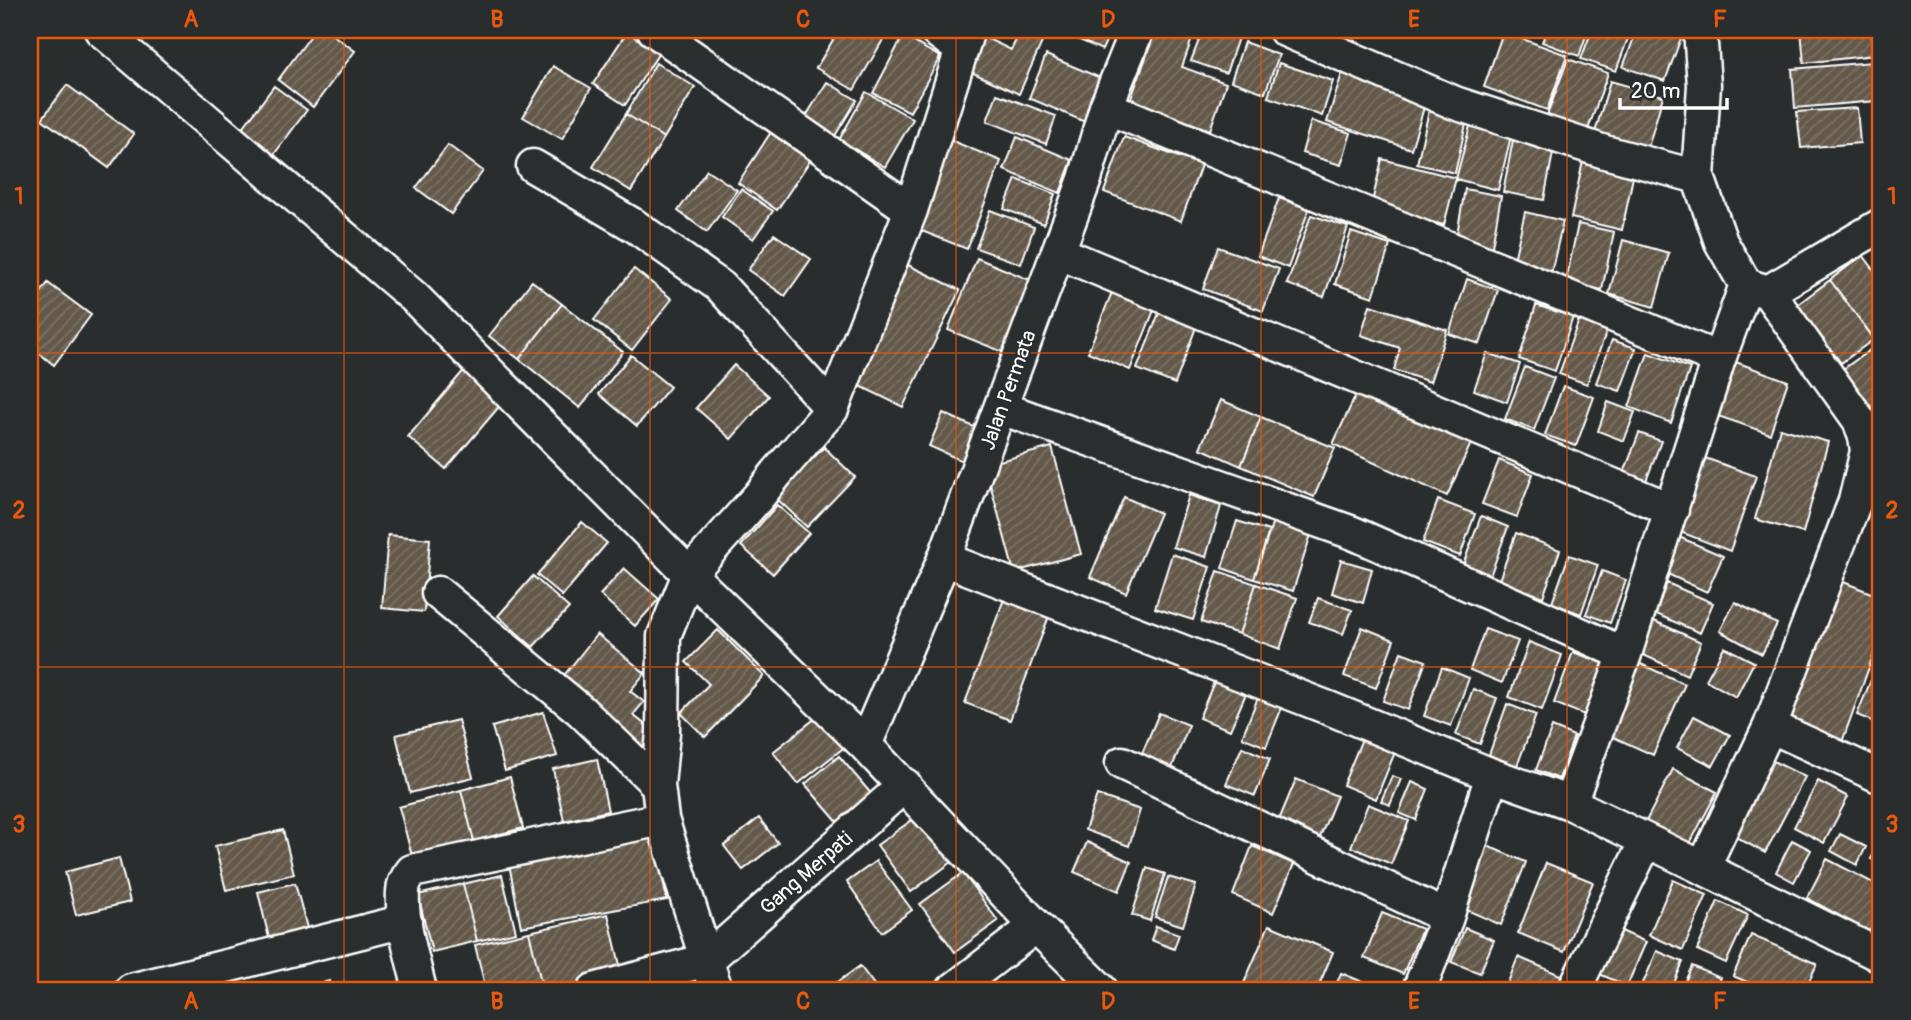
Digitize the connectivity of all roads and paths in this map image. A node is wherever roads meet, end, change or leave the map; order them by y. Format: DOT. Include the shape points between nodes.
graph roads {
  1 [pos="101,30"];
  2 [pos="654,30"];
  3 [pos="935,30"];
  4 [pos="1137,30"];
  5 [pos="1284,30"];
  6 [pos="1700,30"];
  7 [pos="965,40"];
  8 [pos="1106,107"];
  9 [pos="533,166"];
  10 [pos="1698,177"];
  11 [pos="911,210"];
  12 [pos="1881,225"];
  13 [pos="1058,253"];
  14 [pos="1757,289"];
  15 [pos="1719,359"];
  16 [pos="1001,408"];
  17 [pos="832,409"];
  18 [pos="1672,510"];
  19 [pos="944,559"];
  20 [pos="689,574"];
  21 [pos="438,593"];
  22 [pos="1625,654"];
  23 [pos="1770,726"];
  24 [pos="865,745"];
  25 [pos="1122,763"];
  26 [pos="1492,775"];
  27 [pos="1881,777"];
  28 [pos="659,785"];
  29 [pos="905,785"];
  30 [pos="1570,803"];
  31 [pos="662,819"];
  32 [pos="1646,841"];
  33 [pos="1703,868"];
  34 [pos="1447,917"];
  35 [pos="405,921"];
  36 [pos="1036,926"];
  37 [pos="1881,956"];
  38 [pos="707,960"];
  39 [pos="131,990"];
  40 [pos="420,990"];
  41 [pos="594,990"];
  42 [pos="716,990"];
  43 [pos="953,990"];
  44 [pos="1101,990"];
  45 [pos="1419,990"];
  46 [pos="1574,990"];
  1 -- 20 [label="street" via="414,297"];
  2 -- 11 [label="street"];
  3 -- 7 [label="street"];
  4 -- 8 [label="street, Jalan Permata"];
  5 -- 10 [label="street" via="1455,103"];
  6 -- 10 [label="street" via="1704,85"];
  7 -- 11 [label="street"];
  8 -- 13 [label="street, Jalan Permata"];
  8 -- 15 [label="street"];
  9 -- 17 [label="street" via="635,226 721,286"];
  10 -- 14 [label="street" via="1721,242"];
  11 -- 17 [label="street"];
  12 -- 14 [label="street"];
  13 -- 16 [label="street, Jalan Permata"];
  13 -- 18 [label="street"];
  14 -- 15 [label="street"];
  14 -- 23 [label="street" via="1859,420 1867,451 1855,501"];
  15 -- 18 [label="street"];
  16 -- 19 [label="street, Jalan Permata"];
  16 -- 22 [label="street" via="1353,533"];
  17 -- 20 [label="street"];
  18 -- 22 [label="street"];
  19 -- 24 [label="street, Jalan Permata"];
  19 -- 26 [label="street"];
  20 -- 24 [label="street"];
  20 -- 28 [label="street" via="664,636"];
  21 -- 28 [label="street" via="580,710"];
  22 -- 30 [label="street"];
  23 -- 27 [label="street"];
  23 -- 33 [label="street"];
  24 -- 29 [label="street"];
  25 -- 34 [label="street"];
  26 -- 30 [label="street"];
  26 -- 34 [label="street"];
  28 -- 31 [label="street"];
  29 -- 36 [label="street"];
  29 -- 38 [label="street, Gang Merpati"];
  30 -- 32 [label="street"];
  31 -- 35 [label="street" via="412,871 402,889"];
  31 -- 38 [label="street"];
  32 -- 33 [label="street"];
  32 -- 46 [label="street"];
  33 -- 37 [label="street"];
  34 -- 45 [label="street"];
  35 -- 39 [label="street"];
  35 -- 40 [label="street"];
  36 -- 43 [label="street"];
  36 -- 44 [label="street"];
  38 -- 41 [label="street"];
  38 -- 42 [label="street"];
}
